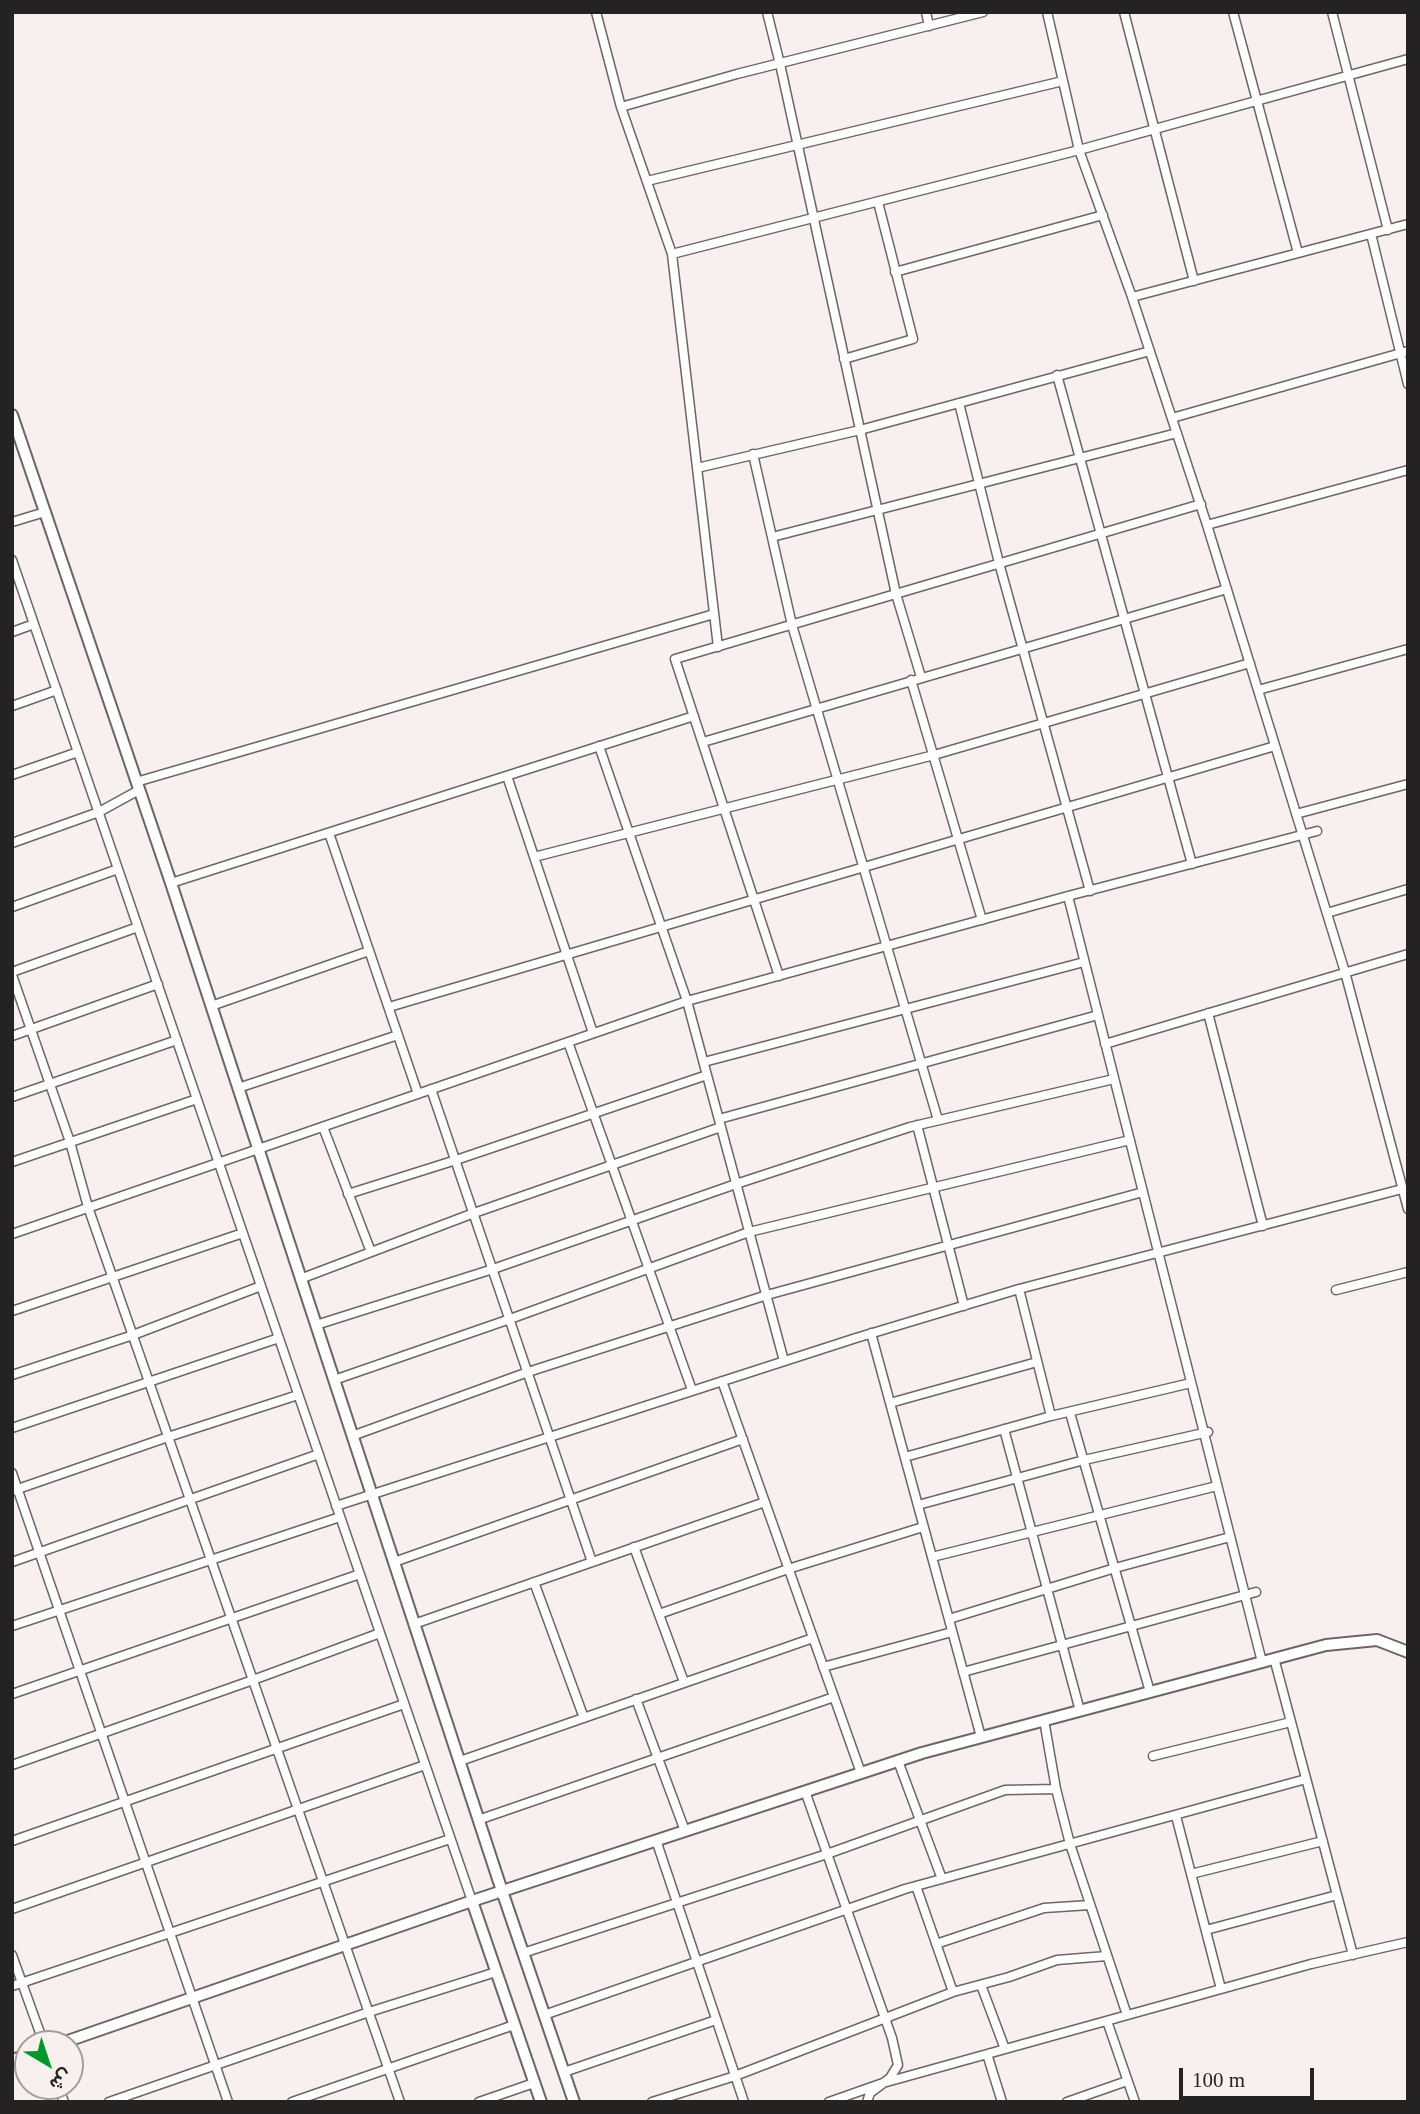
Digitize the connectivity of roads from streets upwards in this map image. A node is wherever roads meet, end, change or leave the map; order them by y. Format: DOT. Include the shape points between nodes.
graph roads {
  1 [pos="596,12"];
  2 [pos="767,12"];
  3 [pos="926,12"];
  4 [pos="983,12"];
  5 [pos="1047,12"];
  6 [pos="1124,12"];
  7 [pos="1233,12"];
  8 [pos="1332,12"];
  9 [pos="929,26"];
  10 [pos="1408,59"];
  11 [pos="780,64"];
  12 [pos="1348,76"];
  13 [pos="1063,81"];
  14 [pos="1257,101"];
  15 [pos="621,107"];
  16 [pos="1154,129"];
  17 [pos="797,145"];
  18 [pos="1079,150"];
  19 [pos="647,181"];
  20 [pos="878,202"];
  21 [pos="1103,215"];
  22 [pos="814,219"];
  23 [pos="1408,224"];
  24 [pos="1388,230"];
  25 [pos="1371,234"];
  26 [pos="1298,253"];
  27 [pos="672,254"];
  28 [pos="895,272"];
  29 [pos="1194,281"];
  30 [pos="1132,297"];
  31 [pos="1150,351"];
  32 [pos="1404,352"];
  33 [pos="844,359"];
  34 [pos="1057,375"];
  35 [pos="1408,384"];
  36 [pos="959,403"];
  37 [pos="12,415"];
  38 [pos="1172,418"];
  39 [pos="860,430"];
  40 [pos="1177,433"];
  41 [pos="753,454"];
  42 [pos="1080,458"];
  43 [pos="697,468"];
  44 [pos="1408,470"];
  45 [pos="979,483"];
  46 [pos="1200,504"];
  47 [pos="877,509"];
  48 [pos="45,512"];
  49 [pos="12,522"];
  50 [pos="1207,525"];
  51 [pos="1101,533"];
  52 [pos="772,537"];
  53 [pos="13,562"];
  54 [pos="999,563"];
  55 [pos="1227,589"];
  56 [pos="896,594"];
  57 [pos="714,614"];
  58 [pos="1124,618"];
  59 [pos="34,624"];
  60 [pos="792,625"];
  61 [pos="12,632"];
  62 [pos="718,646"];
  63 [pos="1022,648"];
  64 [pos="1408,649"];
  65 [pos="1250,663"];
  66 [pos="921,677"];
  67 [pos="911,680"];
  68 [pos="57,690"];
  69 [pos="1258,690"];
  70 [pos="1145,694"];
  71 [pos="12,706"];
  72 [pos="816,708"];
  73 [pos="694,716"];
  74 [pos="1043,723"];
  75 [pos="703,742"];
  76 [pos="599,746"];
  77 [pos="1275,746"];
  78 [pos="78,752"];
  79 [pos="934,755"];
  80 [pos="12,775"];
  81 [pos="507,776"];
  82 [pos="1168,778"];
  83 [pos="837,780"];
  84 [pos="1408,784"];
  85 [pos="138,786"];
  86 [pos="1067,807"];
  87 [pos="724,808"];
  88 [pos="99,812"];
  89 [pos="1296,814"];
  90 [pos="1317,831"];
  91 [pos="629,832"];
  92 [pos="329,833"];
  93 [pos="1303,835"];
  94 [pos="959,839"];
  95 [pos="12,843"];
  96 [pos="534,857"];
  97 [pos="1192,864"];
  98 [pos="863,867"];
  99 [pos="118,869"];
  100 [pos="171,884"];
  101 [pos="1408,889"];
  102 [pos="1090,891"];
  103 [pos="1068,896"];
  104 [pos="754,900"];
  105 [pos="12,907"];
  106 [pos="1326,912"];
  107 [pos="982,920"];
  108 [pos="138,927"];
  109 [pos="662,927"];
  110 [pos="886,946"];
  111 [pos="369,951"];
  112 [pos="1408,954"];
  113 [pos="567,955"];
  114 [pos="1084,962"];
  115 [pos="1345,972"];
  116 [pos="12,973"];
  117 [pos="779,976"];
  118 [pos="158,984"];
  119 [pos="687,1001"];
  120 [pos="211,1006"];
  121 [pos="389,1007"];
  122 [pos="905,1009"];
  123 [pos="1208,1013"];
  124 [pos="1098,1016"];
  125 [pos="31,1029"];
  126 [pos="593,1033"];
  127 [pos="398,1035"];
  128 [pos="12,1036"];
  129 [pos="177,1040"];
  130 [pos="568,1042"];
  131 [pos="1105,1044"];
  132 [pos="704,1062"];
  133 [pos="921,1064"];
  134 [pos="707,1075"];
  135 [pos="1114,1079"];
  136 [pos="50,1084"];
  137 [pos="238,1088"];
  138 [pos="431,1089"];
  139 [pos="418,1094"];
  140 [pos="12,1097"];
  141 [pos="197,1099"];
  142 [pos="593,1114"];
  143 [pos="937,1120"];
  144 [pos="720,1123"];
  145 [pos="917,1125"];
  146 [pos="323,1127"];
  147 [pos="1130,1140"];
  148 [pos="69,1142"];
  149 [pos="258,1150"];
  150 [pos="456,1160"];
  151 [pos="12,1162"];
  152 [pos="219,1164"];
  153 [pos="612,1165"];
  154 [pos="736,1184"];
  155 [pos="933,1188"];
  156 [pos="1402,1189"];
  157 [pos="1143,1192"];
  158 [pos="348,1194"];
  159 [pos="88,1207"];
  160 [pos="1408,1209"];
  161 [pos="474,1213"];
  162 [pos="631,1220"];
  163 [pos="1262,1226"];
  164 [pos="749,1232"];
  165 [pos="243,1233"];
  166 [pos="12,1234"];
  167 [pos="948,1245"];
  168 [pos="371,1252"];
  169 [pos="1158,1253"];
  170 [pos="649,1268"];
  171 [pos="493,1269"];
  172 [pos="1408,1272"];
  173 [pos="113,1277"];
  174 [pos="300,1279"];
  175 [pos="261,1286"];
  176 [pos="1019,1289"];
  177 [pos="1336,1290"];
  178 [pos="766,1295"];
  179 [pos="964,1306"];
  180 [pos="12,1311"];
  181 [pos="510,1319"];
  182 [pos="316,1325"];
  183 [pos="669,1326"];
  184 [pos="871,1333"];
  185 [pos="133,1335"];
  186 [pos="279,1338"];
  187 [pos="784,1361"];
  188 [pos="1037,1362"];
  189 [pos="528,1373"];
  190 [pos="12,1375"];
  191 [pos="334,1380"];
  192 [pos="149,1381"];
  193 [pos="722,1381"];
  194 [pos="1191,1383"];
  195 [pos="692,1390"];
  196 [pos="298,1395"];
  197 [pos="890,1402"];
  198 [pos="1070,1412"];
  199 [pos="1051,1416"];
  200 [pos="12,1429"];
  201 [pos="1003,1429"];
  202 [pos="1206,1432"];
  203 [pos="352,1436"];
  204 [pos="550,1436"];
  205 [pos="169,1437"];
  206 [pos="743,1440"];
  207 [pos="319,1454"];
  208 [pos="905,1457"];
  209 [pos="1084,1460"];
  210 [pos="12,1473"];
  211 [pos="1016,1478"];
  212 [pos="1217,1486"];
  213 [pos="15,1490"];
  214 [pos="371,1494"];
  215 [pos="190,1499"];
  216 [pos="571,1500"];
  217 [pos="765,1502"];
  218 [pos="918,1505"];
  219 [pos="336,1506"];
  220 [pos="1100,1515"];
  221 [pos="340,1517"];
  222 [pos="923,1527"];
  223 [pos="1031,1532"];
  224 [pos="1230,1537"];
  225 [pos="634,1547"];
  226 [pos="40,1552"];
  227 [pos="932,1557"];
  228 [pos="211,1560"];
  229 [pos="12,1562"];
  230 [pos="394,1562"];
  231 [pos="592,1562"];
  232 [pos="1115,1568"];
  233 [pos="788,1569"];
  234 [pos="360,1574"];
  235 [pos="534,1582"];
  236 [pos="1046,1588"];
  237 [pos="1256,1592"];
  238 [pos="1245,1595"];
  239 [pos="59,1611"];
  240 [pos="659,1614"];
  241 [pos="232,1618"];
  242 [pos="948,1619"];
  243 [pos="414,1624"];
  244 [pos="1131,1625"];
  245 [pos="12,1626"];
  246 [pos="952,1632"];
  247 [pos="380,1633"];
  248 [pos="813,1638"];
  249 [pos="1063,1644"];
  250 [pos="1408,1652"];
  251 [pos="1274,1658"];
  252 [pos="1262,1662"];
  253 [pos="823,1667"];
  254 [pos="80,1671"];
  255 [pos="963,1672"];
  256 [pos="253,1680"];
  257 [pos="684,1682"];
  258 [pos="1150,1692"];
  259 [pos="12,1694"];
  260 [pos="834,1697"];
  261 [pos="636,1699"];
  262 [pos="404,1704"];
  263 [pos="1080,1711"];
  264 [pos="584,1718"];
  265 [pos="1044,1720"];
  266 [pos="1291,1722"];
  267 [pos="102,1733"];
  268 [pos="981,1737"];
  269 [pos="277,1748"];
  270 [pos="1153,1756"];
  271 [pos="658,1757"];
  272 [pos="460,1761"];
  273 [pos="898,1761"];
  274 [pos="12,1765"];
  275 [pos="425,1765"];
  276 [pos="861,1773"];
  277 [pos="1306,1779"];
  278 [pos="1056,1789"];
  279 [pos="805,1791"];
  280 [pos="125,1802"];
  281 [pos="298,1809"];
  282 [pos="1176,1816"];
  283 [pos="478,1820"];
  284 [pos="920,1820"];
  285 [pos="685,1831"];
  286 [pos="450,1839"];
  287 [pos="656,1840"];
  288 [pos="12,1841"];
  289 [pos="1322,1841"];
  290 [pos="1070,1844"];
  291 [pos="827,1854"];
  292 [pos="146,1862"];
  293 [pos="1191,1874"];
  294 [pos="942,1879"];
  295 [pos="324,1881"];
  296 [pos="916,1886"];
  297 [pos="502,1891"];
  298 [pos="1337,1895"];
  299 [pos="472,1901"];
  300 [pos="677,1903"];
  301 [pos="1090,1905"];
  302 [pos="12,1909"];
  303 [pos="847,1910"];
  304 [pos="1206,1930"];
  305 [pos="170,1933"];
  306 [pos="1408,1942"];
  307 [pos="346,1944"];
  308 [pos="936,1944"];
  309 [pos="523,1953"];
  310 [pos="12,1955"];
  311 [pos="1107,1955"];
  312 [pos="1353,1955"];
  313 [pos="696,1961"];
  314 [pos="496,1972"];
  315 [pos="22,1983"];
  316 [pos="981,1985"];
  317 [pos="12,1986"];
  318 [pos="1221,1989"];
  319 [pos="953,1993"];
  320 [pos="192,1998"];
  321 [pos="369,2012"];
  322 [pos="544,2015"];
  323 [pos="1127,2015"];
  324 [pos="885,2018"];
  325 [pos="716,2020"];
  326 [pos="1107,2021"];
  327 [pos="514,2025"];
  328 [pos="39,2030"];
  329 [pos="84,2035"];
  330 [pos="1005,2049"];
  331 [pos="988,2054"];
  332 [pos="215,2065"];
  333 [pos="388,2069"];
  334 [pos="564,2072"];
  335 [pos="735,2076"];
  336 [pos="1127,2081"];
  337 [pos="534,2082"];
  338 [pos="883,2083"];
  339 [pos="109,2102"];
  340 [pos="228,2102"];
  341 [pos="292,2102"];
  342 [pos="400,2102"];
  343 [pos="479,2102"];
  344 [pos="541,2102"];
  345 [pos="574,2102"];
  346 [pos="652,2102"];
  347 [pos="744,2102"];
  348 [pos="830,2102"];
  349 [pos="867,2102"];
  350 [pos="1002,2102"];
  351 [pos="1067,2102"];
  352 [pos="1135,2102"];
  1 -- 15 [label="street"];
  2 -- 11 [label="street"];
  3 -- 9 [label="street"];
  4 -- 9 [label="street"];
  5 -- 13 [label="street"];
  6 -- 16 [label="street"];
  7 -- 14 [label="street"];
  8 -- 12 [label="street"];
  9 -- 11 [label="street"];
  10 -- 12 [label="street"];
  11 -- 15 [label="street"];
  11 -- 17 [label="street"];
  12 -- 14 [label="street"];
  12 -- 24 [label="street"];
  13 -- 17 [label="street"];
  13 -- 18 [label="street"];
  14 -- 16 [label="street"];
  14 -- 26 [label="street"];
  15 -- 19 [label="street"];
  16 -- 18 [label="street"];
  16 -- 29 [label="street"];
  17 -- 19 [label="street"];
  17 -- 22 [label="street"];
  18 -- 20 [label="street"];
  18 -- 21 [label="street"];
  19 -- 27 [label="street"];
  20 -- 22 [label="street"];
  20 -- 28 [label="street"];
  21 -- 28 [label="street"];
  21 -- 30 [label="street"];
  22 -- 27 [label="street"];
  22 -- 33 [label="street"];
  23 -- 24 [label="street"];
  24 -- 25 [label="street"];
  25 -- 26 [label="street"];
  25 -- 32 [label="street"];
  26 -- 29 [label="street"];
  27 -- 43 [label="street"];
  28 -- 33 [label="street" via="913,339"];
  29 -- 30 [label="street"];
  30 -- 31 [label="street"];
  31 -- 34 [label="street"];
  31 -- 38 [label="street"];
  32 -- 35 [label="street"];
  32 -- 38 [label="street"];
  33 -- 39 [label="street"];
  34 -- 36 [label="street"];
  34 -- 42 [label="street"];
  36 -- 39 [label="street"];
  36 -- 45 [label="street"];
  37 -- 48 [label="street"];
  38 -- 40 [label="street"];
  39 -- 41 [label="street"];
  39 -- 47 [label="street"];
  40 -- 42 [label="street"];
  40 -- 46 [label="street"];
  41 -- 43 [label="street"];
  41 -- 52 [label="street"];
  42 -- 45 [label="street"];
  42 -- 51 [label="street"];
  43 -- 57 [label="street"];
  44 -- 50 [label="street"];
  45 -- 47 [label="street"];
  45 -- 54 [label="street"];
  46 -- 50 [label="street"];
  46 -- 51 [label="street"];
  47 -- 52 [label="street"];
  47 -- 56 [label="street"];
  48 -- 49 [label="street"];
  48 -- 85 [label="street"];
  50 -- 55 [label="street"];
  51 -- 54 [label="street"];
  51 -- 58 [label="street"];
  52 -- 60 [label="street"];
  53 -- 59 [label="street"];
  54 -- 56 [label="street"];
  54 -- 63 [label="street"];
  55 -- 58 [label="street"];
  55 -- 65 [label="street"];
  56 -- 60 [label="street"];
  56 -- 66 [label="street"];
  57 -- 62 [label="street"];
  57 -- 85 [label="street"];
  58 -- 63 [label="street"];
  58 -- 70 [label="street"];
  59 -- 61 [label="street"];
  59 -- 68 [label="street"];
  60 -- 62 [label="street"];
  60 -- 72 [label="street"];
  62 -- 73 [label="street" via="675,659"];
  63 -- 66 [label="street"];
  63 -- 74 [label="street"];
  64 -- 69 [label="street"];
  65 -- 69 [label="street"];
  65 -- 70 [label="street"];
  66 -- 67 [label="street"];
  67 -- 72 [label="street"];
  67 -- 79 [label="street"];
  68 -- 71 [label="street"];
  68 -- 78 [label="street"];
  69 -- 77 [label="street"];
  70 -- 74 [label="street"];
  70 -- 82 [label="street"];
  72 -- 75 [label="street"];
  72 -- 83 [label="street"];
  73 -- 75 [label="street"];
  73 -- 76 [label="street"];
  74 -- 79 [label="street"];
  74 -- 86 [label="street"];
  75 -- 87 [label="street"];
  76 -- 81 [label="street"];
  76 -- 91 [label="street"];
  77 -- 82 [label="street"];
  77 -- 89 [label="street"];
  78 -- 80 [label="street"];
  78 -- 88 [label="street"];
  79 -- 83 [label="street"];
  79 -- 94 [label="street"];
  81 -- 92 [label="street"];
  81 -- 96 [label="street"];
  82 -- 86 [label="street"];
  82 -- 97 [label="street"];
  83 -- 87 [label="street"];
  83 -- 98 [label="street"];
  84 -- 89 [label="street"];
  85 -- 88 [label="street"];
  85 -- 100 [label="street"];
  86 -- 94 [label="street"];
  86 -- 102 [label="street"];
  87 -- 91 [label="street"];
  87 -- 104 [label="street"];
  88 -- 95 [label="street"];
  88 -- 99 [label="street"];
  89 -- 93 [label="street"];
  90 -- 93 [label="street"];
  91 -- 96 [label="street"];
  91 -- 109 [label="street"];
  92 -- 100 [label="street"];
  92 -- 111 [label="street"];
  93 -- 97 [label="street"];
  93 -- 106 [label="street"];
  94 -- 98 [label="street"];
  94 -- 107 [label="street"];
  96 -- 113 [label="street"];
  97 -- 102 [label="street"];
  98 -- 104 [label="street"];
  98 -- 110 [label="street"];
  99 -- 105 [label="street"];
  99 -- 108 [label="street"];
  100 -- 120 [label="street"];
  101 -- 106 [label="street"];
  102 -- 103 [label="street"];
  103 -- 107 [label="street"];
  103 -- 114 [label="street"];
  104 -- 109 [label="street"];
  104 -- 117 [label="street"];
  106 -- 115 [label="street"];
  107 -- 110 [label="street"];
  108 -- 116 [label="street"];
  108 -- 118 [label="street"];
  109 -- 113 [label="street"];
  109 -- 119 [label="street"];
  110 -- 117 [label="street"];
  110 -- 122 [label="street"];
  111 -- 120 [label="street"];
  111 -- 121 [label="street"];
  112 -- 115 [label="street"];
  113 -- 121 [label="street"];
  113 -- 126 [label="street"];
  114 -- 122 [label="street"];
  114 -- 124 [label="street"];
  115 -- 123 [label="street"];
  115 -- 156 [label="street"];
  116 -- 125 [label="street"];
  117 -- 119 [label="street"];
  118 -- 125 [label="street"];
  118 -- 129 [label="street"];
  119 -- 126 [label="street"];
  119 -- 132 [label="street"];
  120 -- 137 [label="street"];
  121 -- 127 [label="street"];
  122 -- 132 [label="street"];
  122 -- 133 [label="street"];
  123 -- 131 [label="street"];
  123 -- 163 [label="street"];
  124 -- 131 [label="street"];
  124 -- 133 [label="street"];
  125 -- 128 [label="street"];
  125 -- 136 [label="street"];
  126 -- 130 [label="street"];
  127 -- 137 [label="street"];
  127 -- 139 [label="street"];
  129 -- 136 [label="street"];
  129 -- 141 [label="street"];
  130 -- 138 [label="street"];
  130 -- 142 [label="street"];
  131 -- 135 [label="street"];
  132 -- 134 [label="street"];
  133 -- 143 [label="street"];
  133 -- 144 [label="street"];
  134 -- 142 [label="street"];
  134 -- 144 [label="street"];
  135 -- 143 [label="street"];
  135 -- 147 [label="street"];
  136 -- 140 [label="street"];
  136 -- 148 [label="street"];
  137 -- 149 [label="street"];
  138 -- 139 [label="street"];
  138 -- 150 [label="street"];
  139 -- 146 [label="street"];
  141 -- 148 [label="street"];
  141 -- 152 [label="street"];
  142 -- 150 [label="street"];
  142 -- 153 [label="street"];
  143 -- 145 [label="street"];
  144 -- 153 [label="street"];
  144 -- 154 [label="street"];
  145 -- 154 [label="street"];
  145 -- 155 [label="street"];
  146 -- 149 [label="street"];
  146 -- 158 [label="street"];
  147 -- 155 [label="street"];
  147 -- 157 [label="street"];
  148 -- 151 [label="street"];
  148 -- 159 [label="street"];
  149 -- 152 [label="street"];
  149 -- 174 [label="street"];
  150 -- 158 [label="street"];
  150 -- 161 [label="street"];
  152 -- 159 [label="street"];
  152 -- 165 [label="street"];
  153 -- 161 [label="street"];
  153 -- 162 [label="street"];
  154 -- 162 [label="street"];
  154 -- 164 [label="street"];
  155 -- 164 [label="street"];
  155 -- 167 [label="street"];
  156 -- 160 [label="street"];
  156 -- 163 [label="street"];
  157 -- 167 [label="street"];
  157 -- 169 [label="street"];
  158 -- 168 [label="street"];
  159 -- 166 [label="street"];
  159 -- 173 [label="street"];
  161 -- 168 [label="street"];
  161 -- 171 [label="street"];
  162 -- 170 [label="street"];
  162 -- 171 [label="street"];
  163 -- 169 [label="street"];
  164 -- 170 [label="street"];
  164 -- 178 [label="street"];
  165 -- 173 [label="street"];
  165 -- 175 [label="street"];
  167 -- 178 [label="street"];
  167 -- 179 [label="street"];
  168 -- 174 [label="street"];
  169 -- 176 [label="street"];
  169 -- 194 [label="street"];
  170 -- 181 [label="street"];
  170 -- 183 [label="street"];
  171 -- 181 [label="street"];
  171 -- 182 [label="street"];
  172 -- 177 [label="street"];
  173 -- 180 [label="street"];
  173 -- 185 [label="street"];
  174 -- 182 [label="street"];
  175 -- 185 [label="street"];
  175 -- 186 [label="street"];
  176 -- 179 [label="street"];
  176 -- 188 [label="street"];
  178 -- 183 [label="street"];
  178 -- 187 [label="street"];
  179 -- 184 [label="street"];
  181 -- 189 [label="street"];
  181 -- 191 [label="street"];
  182 -- 191 [label="street"];
  183 -- 189 [label="street"];
  183 -- 195 [label="street"];
  184 -- 187 [label="street"];
  184 -- 197 [label="street"];
  185 -- 190 [label="street"];
  185 -- 192 [label="street"];
  186 -- 192 [label="street"];
  186 -- 196 [label="street"];
  187 -- 193 [label="street"];
  188 -- 197 [label="street"];
  188 -- 199 [label="street"];
  189 -- 203 [label="street"];
  189 -- 204 [label="street"];
  191 -- 203 [label="street"];
  192 -- 200 [label="street"];
  192 -- 205 [label="street"];
  193 -- 195 [label="street"];
  193 -- 206 [label="street"];
  194 -- 198 [label="street"];
  194 -- 202 [label="street"];
  195 -- 204 [label="street"];
  196 -- 205 [label="street"];
  196 -- 207 [label="street"];
  197 -- 208 [label="street"];
  198 -- 199 [label="street"];
  198 -- 209 [label="street"];
  199 -- 201 [label="street"];
  201 -- 208 [label="street"];
  201 -- 211 [label="street"];
  202 -- 209 [label="street"];
  202 -- 212 [label="street"];
  203 -- 214 [label="street"];
  204 -- 214 [label="street"];
  204 -- 216 [label="street"];
  205 -- 213 [label="street"];
  205 -- 215 [label="street"];
  206 -- 216 [label="street"];
  206 -- 217 [label="street"];
  207 -- 215 [label="street"];
  207 -- 219 [label="street"];
  208 -- 218 [label="street"];
  209 -- 211 [label="street"];
  209 -- 220 [label="street"];
  210 -- 213 [label="street"];
  211 -- 218 [label="street"];
  211 -- 223 [label="street"];
  212 -- 220 [label="street"];
  212 -- 224 [label="street"];
  213 -- 226 [label="street"];
  214 -- 219 [label="street"];
  214 -- 230 [label="street"];
  215 -- 226 [label="street"];
  215 -- 228 [label="street"];
  216 -- 230 [label="street"];
  216 -- 231 [label="street"];
  217 -- 225 [label="street"];
  217 -- 233 [label="street"];
  218 -- 222 [label="street"];
  219 -- 221 [label="street"];
  220 -- 223 [label="street"];
  220 -- 232 [label="street"];
  221 -- 228 [label="street"];
  221 -- 234 [label="street"];
  222 -- 227 [label="street"];
  222 -- 233 [label="street"];
  223 -- 227 [label="street"];
  223 -- 236 [label="street"];
  224 -- 232 [label="street"];
  224 -- 238 [label="street"];
  225 -- 231 [label="street"];
  225 -- 240 [label="street"];
  226 -- 229 [label="street"];
  226 -- 239 [label="street"];
  227 -- 242 [label="street"];
  228 -- 239 [label="street"];
  228 -- 241 [label="street"];
  230 -- 243 [label="street"];
  231 -- 235 [label="street"];
  232 -- 236 [label="street"];
  232 -- 244 [label="street"];
  233 -- 240 [label="street"];
  233 -- 248 [label="street"];
  234 -- 241 [label="street"];
  234 -- 247 [label="street"];
  235 -- 243 [label="street"];
  235 -- 264 [label="street"];
  236 -- 242 [label="street"];
  236 -- 249 [label="street"];
  237 -- 238 [label="street"];
  238 -- 244 [label="street"];
  238 -- 252 [label="street"];
  239 -- 245 [label="street"];
  239 -- 254 [label="street"];
  240 -- 257 [label="street"];
  241 -- 254 [label="street"];
  241 -- 256 [label="street"];
  242 -- 246 [label="street"];
  243 -- 272 [label="street"];
  244 -- 249 [label="street"];
  244 -- 258 [label="street"];
  246 -- 253 [label="street"];
  246 -- 255 [label="street"];
  247 -- 256 [label="street"];
  247 -- 262 [label="street"];
  248 -- 253 [label="street"];
  248 -- 257 [label="street"];
  249 -- 255 [label="street"];
  249 -- 263 [label="street"];
  250 -- 251 [label="street" via="1377,1640 1326,1645"];
  251 -- 252 [label="street"];
  251 -- 266 [label="street"];
  252 -- 258 [label="street"];
  253 -- 260 [label="street"];
  254 -- 259 [label="street"];
  254 -- 267 [label="street"];
  255 -- 268 [label="street"];
  256 -- 267 [label="street"];
  256 -- 269 [label="street"];
  257 -- 261 [label="street"];
  258 -- 263 [label="street"];
  260 -- 271 [label="street"];
  260 -- 276 [label="street"];
  261 -- 264 [label="street"];
  261 -- 271 [label="street"];
  262 -- 269 [label="street"];
  262 -- 275 [label="street"];
  263 -- 265 [label="street"];
  264 -- 272 [label="street"];
  265 -- 268 [label="street"];
  265 -- 278 [label="street"];
  266 -- 270 [label="street"];
  266 -- 277 [label="street"];
  267 -- 274 [label="street"];
  267 -- 280 [label="street"];
  268 -- 273 [label="street"];
  269 -- 280 [label="street"];
  269 -- 281 [label="street"];
  271 -- 283 [label="street"];
  271 -- 285 [label="street"];
  272 -- 283 [label="street"];
  273 -- 276 [label="street"];
  273 -- 284 [label="street"];
  275 -- 281 [label="street"];
  275 -- 286 [label="street"];
  276 -- 279 [label="street"];
  277 -- 282 [label="street"];
  277 -- 289 [label="street"];
  278 -- 284 [label="street" via="1005,1790"];
  278 -- 290 [label="street"];
  279 -- 285 [label="street"];
  279 -- 291 [label="street"];
  280 -- 288 [label="street"];
  280 -- 292 [label="street"];
  281 -- 292 [label="street"];
  281 -- 295 [label="street"];
  282 -- 290 [label="street"];
  282 -- 293 [label="street"];
  283 -- 297 [label="street"];
  284 -- 291 [label="street"];
  284 -- 294 [label="street"];
  285 -- 287 [label="street"];
  286 -- 295 [label="street"];
  286 -- 299 [label="street"];
  287 -- 297 [label="street"];
  287 -- 300 [label="street"];
  289 -- 293 [label="street"];
  289 -- 298 [label="street"];
  290 -- 294 [label="street"];
  290 -- 301 [label="street"];
  291 -- 300 [label="street"];
  291 -- 303 [label="street"];
  292 -- 302 [label="street"];
  292 -- 305 [label="street"];
  293 -- 304 [label="street"];
  294 -- 296 [label="street"];
  295 -- 305 [label="street"];
  295 -- 307 [label="street"];
  296 -- 303 [label="street"];
  296 -- 308 [label="street"];
  297 -- 299 [label="street"];
  297 -- 309 [label="street"];
  298 -- 304 [label="street"];
  298 -- 312 [label="street"];
  299 -- 307 [label="street"];
  299 -- 314 [label="street"];
  300 -- 309 [label="street"];
  300 -- 313 [label="street"];
  301 -- 308 [label="street" via="1044,1908"];
  301 -- 311 [label="street"];
  303 -- 313 [label="street"];
  303 -- 324 [label="street"];
  304 -- 318 [label="street"];
  305 -- 315 [label="street"];
  305 -- 320 [label="street"];
  306 -- 312 [label="street"];
  307 -- 320 [label="street"];
  307 -- 321 [label="street"];
  308 -- 319 [label="street"];
  309 -- 322 [label="street"];
  310 -- 315 [label="street"];
  311 -- 316 [label="street" via="1057,1960"];
  311 -- 323 [label="street"];
  312 -- 318 [label="street"];
  313 -- 322 [label="street"];
  313 -- 325 [label="street"];
  314 -- 321 [label="street"];
  314 -- 327 [label="street"];
  315 -- 317 [label="street"];
  315 -- 328 [label="street"];
  316 -- 319 [label="street"];
  316 -- 330 [label="street"];
  318 -- 323 [label="street"];
  319 -- 324 [label="street"];
  320 -- 329 [label="street"];
  320 -- 332 [label="street"];
  321 -- 332 [label="street"];
  321 -- 333 [label="street"];
  322 -- 334 [label="street"];
  323 -- 326 [label="street"];
  324 -- 335 [label="street"];
  324 -- 338 [label="street" via="898,2065"];
  325 -- 334 [label="street"];
  325 -- 335 [label="street"];
  326 -- 330 [label="street"];
  326 -- 336 [label="street"];
  327 -- 333 [label="street"];
  327 -- 337 [label="street"];
  330 -- 331 [label="street"];
  331 -- 338 [label="street"];
  331 -- 350 [label="street"];
  332 -- 339 [label="street"];
  332 -- 340 [label="street"];
  333 -- 341 [label="street"];
  333 -- 342 [label="street"];
  334 -- 345 [label="street"];
  335 -- 346 [label="street"];
  335 -- 347 [label="street"];
  336 -- 351 [label="street"];
  336 -- 352 [label="street"];
  337 -- 343 [label="street"];
  337 -- 344 [label="street"];
  338 -- 348 [label="street"];
  338 -- 349 [label="street"];
}
